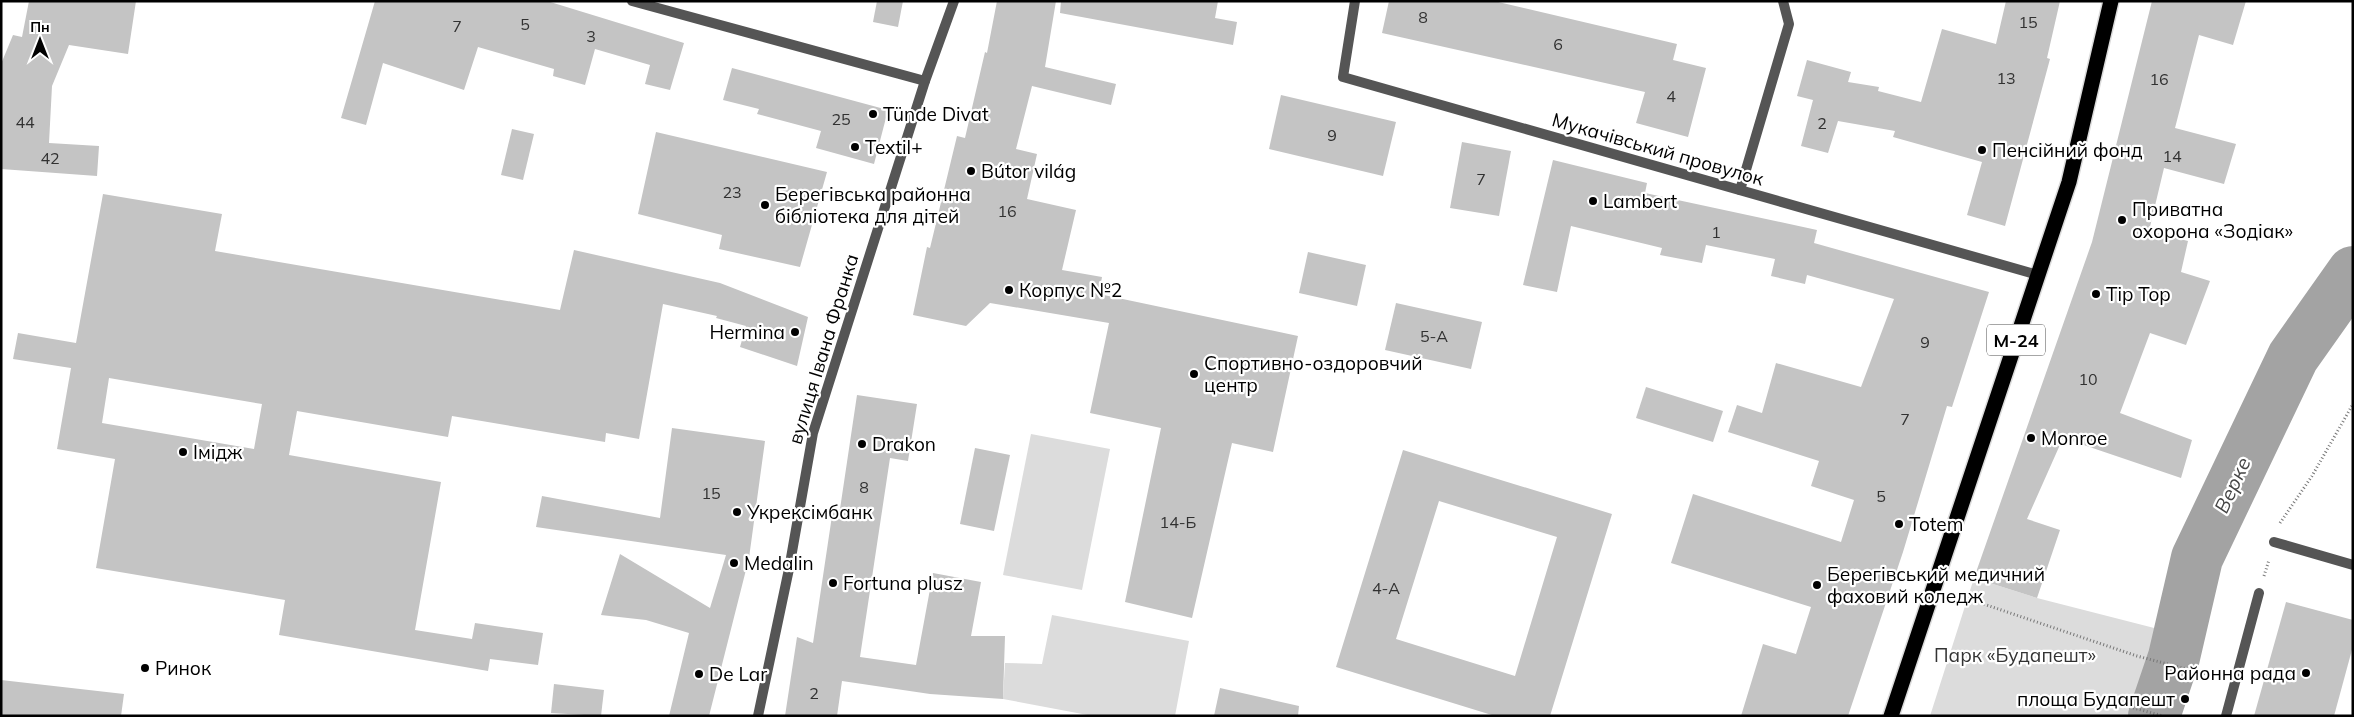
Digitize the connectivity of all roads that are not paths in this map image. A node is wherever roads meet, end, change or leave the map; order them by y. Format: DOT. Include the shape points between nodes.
graph roads {
  1 [pos="632,1"];
  2 [pos="954,1"];
  3 [pos="1355,1"];
  4 [pos="1783,1"];
  5 [pos="2111,1"];
  6 [pos="926,81"];
  7 [pos="1740,190"];
  8 [pos="2038,275"];
  9 [pos="2274,542"];
  10 [pos="2353,565"];
  11 [pos="2259,593"];
  12 [pos="758,716"];
  13 [pos="1891,716"];
  14 [pos="2226,716"];
  1 -- 6 [label="street"];
  2 -- 6 [label="street, вулиця Івана Франка"];
  3 -- 7 [label="street, Мукачівський провулок" via="1343,77"];
  4 -- 7 [label="street" via="1789,24"];
  5 -- 8 [label="highway, М-24" via="2069,182"];
  6 -- 12 [label="street, вулиця Івана Франка" via="814,433"];
  7 -- 8 [label="street, Мукачівський провулок"];
  8 -- 13 [label="highway, М-24"];
  9 -- 10 [label="street"];
  11 -- 14 [label="street"];
}
